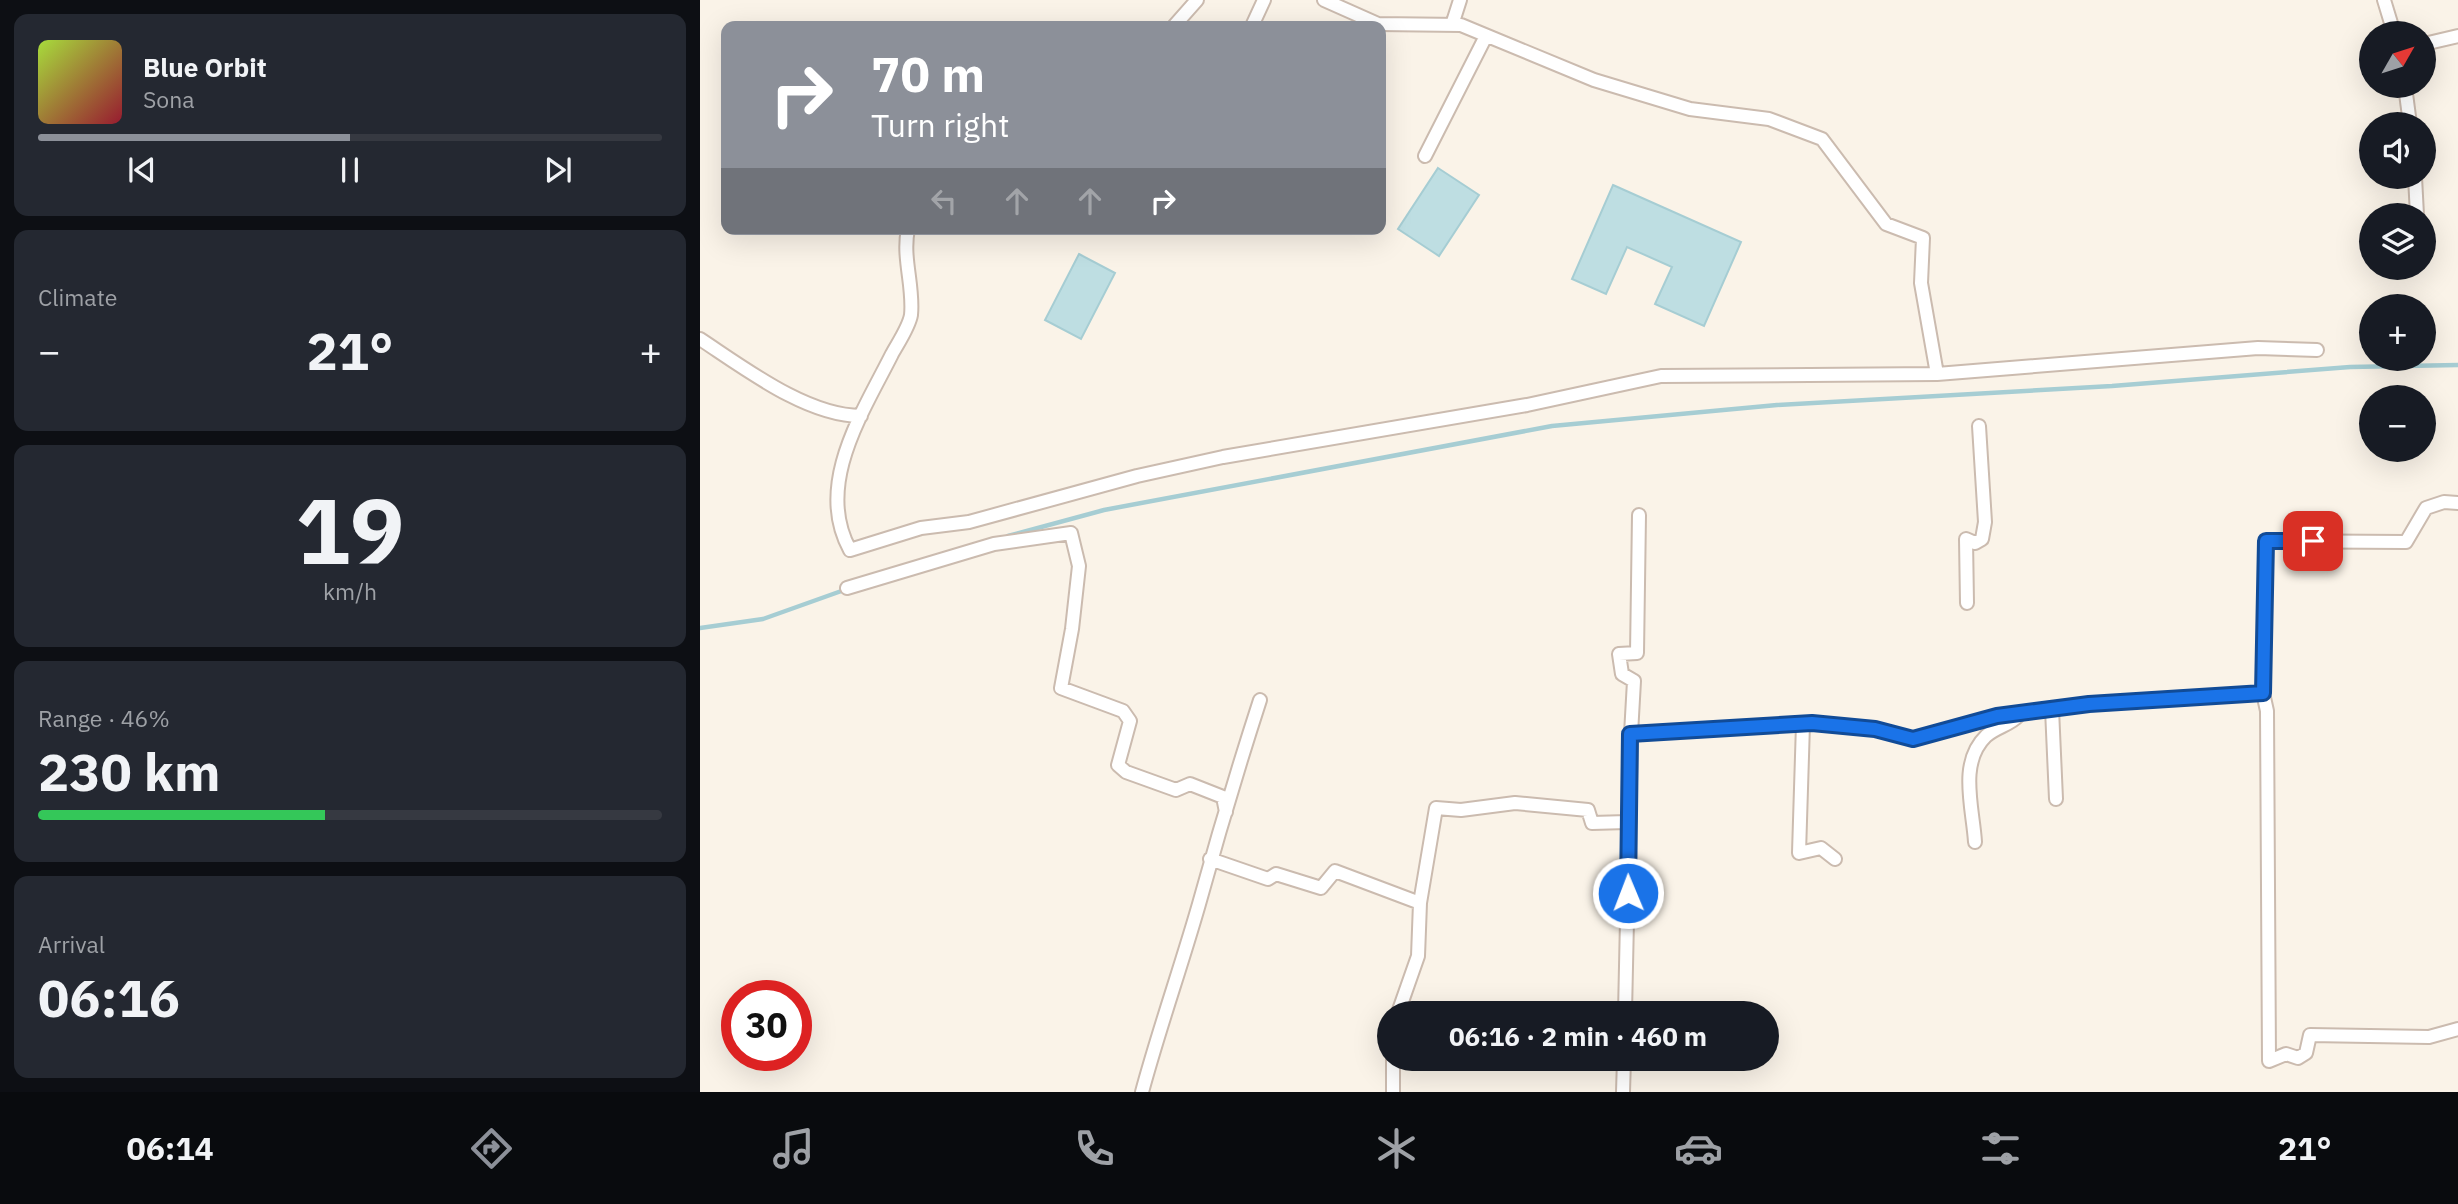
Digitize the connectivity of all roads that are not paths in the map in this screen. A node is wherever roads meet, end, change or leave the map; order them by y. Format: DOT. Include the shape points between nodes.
graph roads {
  1 [pos="1197,0"];
  2 [pos="1264,0"];
  3 [pos="1324,0"];
  4 [pos="1460,0"];
  5 [pos="2384,0"];
  6 [pos="1178,21"];
  7 [pos="1254,21"];
  8 [pos="1371,21"];
  9 [pos="2390,21"];
  10 [pos="1386,24"];
  11 [pos="1452,25"];
  12 [pos="1486,36"];
  13 [pos="2458,36"];
  14 [pos="2436,41"];
  15 [pos="1425,156"];
  16 [pos="907,235"];
  17 [pos="700,338"];
  18 [pos="2317,350"];
  19 [pos="1937,374"];
  20 [pos="861,416"];
  21 [pos="1979,426"];
  22 [pos="2458,503"];
  23 [pos="1639,515"];
  24 [pos="847,588"];
  25 [pos="1967,603"];
  26 [pos="2263,693"];
  27 [pos="1260,700"];
  28 [pos="2052,709"];
  29 [pos="2020,713"];
  30 [pos="1803,724"];
  31 [pos="1630,734"];
  32 [pos="2056,799"];
  33 [pos="1226,812"];
  34 [pos="1627,822"];
  35 [pos="1975,842"];
  36 [pos="1210,859"];
  37 [pos="1835,859"];
  38 [pos="1420,903"];
  39 [pos="1402,1001"];
  40 [pos="1625,1001"];
  41 [pos="2458,1029"];
  42 [pos="1393,1071"];
  43 [pos="1624,1071"];
  44 [pos="1142,1092"];
  45 [pos="1393,1092"];
  46 [pos="1623,1092"];
  1 -- 6 [label="street"];
  2 -- 7 [label="street"];
  3 -- 8 [label="street"];
  4 -- 11 [label="street"];
  5 -- 9 [label="street"];
  10 -- 11 [label="street"];
  11 -- 12 [label="street"];
  12 -- 15 [label="street"];
  12 -- 19 [label="street" via="1594,80 1690,109 1769,119 1822,139 1886,224 1923,238 1921,283"];
  13 -- 14 [label="street"];
  16 -- 20 [label="street" via="911,316"];
  17 -- 20 [label="street" via="784,392 843,416"];
  18 -- 19 [label="street" via="2258,348"];
  19 -- 20 [label="street" via="1661,376 1527,405 1198,462 969,522 921,528 850,550 842,535 837,491 846,447"];
  21 -- 25 [label="street" via="1986,522 1982,539 1975,543 1966,539"];
  22 -- 26 [label="street" via="2426,508 2406,542 2266,541"];
  23 -- 31 [label="street" via="1637,653 1619,654 1622,674 1634,681"];
  24 -- 33 [label="street" via="994,544 1071,533 1079,566 1061,688 1123,711 1130,721 1118,765 1126,772 1176,790 1190,784 1223,797"];
  26 -- 28 [label="street"];
  26 -- 41 [label="street" via="2267,711 2269,1061 2306,1053 2310,1035 2429,1037"];
  27 -- 33 [label="street"];
  28 -- 29 [label="street"];
  28 -- 32 [label="street"];
  29 -- 30 [label="street" via="1913,739 1875,729"];
  29 -- 35 [label="street" via="2013,722 1996,728 1974,752 1968,778"];
  30 -- 31 [label="street"];
  30 -- 37 [label="street" via="1799,853 1821,848"];
  31 -- 34 [label="street"];
  33 -- 36 [label="street"];
  34 -- 38 [label="street" via="1592,823 1588,810 1514,803 1461,810 1436,808"];
  34 -- 40 [label="street"];
  36 -- 38 [label="street" via="1268,879 1276,874 1321,888 1335,872"];
  36 -- 44 [label="street"];
  38 -- 39 [label="street" via="1418,956"];
  42 -- 45 [label="street"];
  43 -- 46 [label="street"];
}
